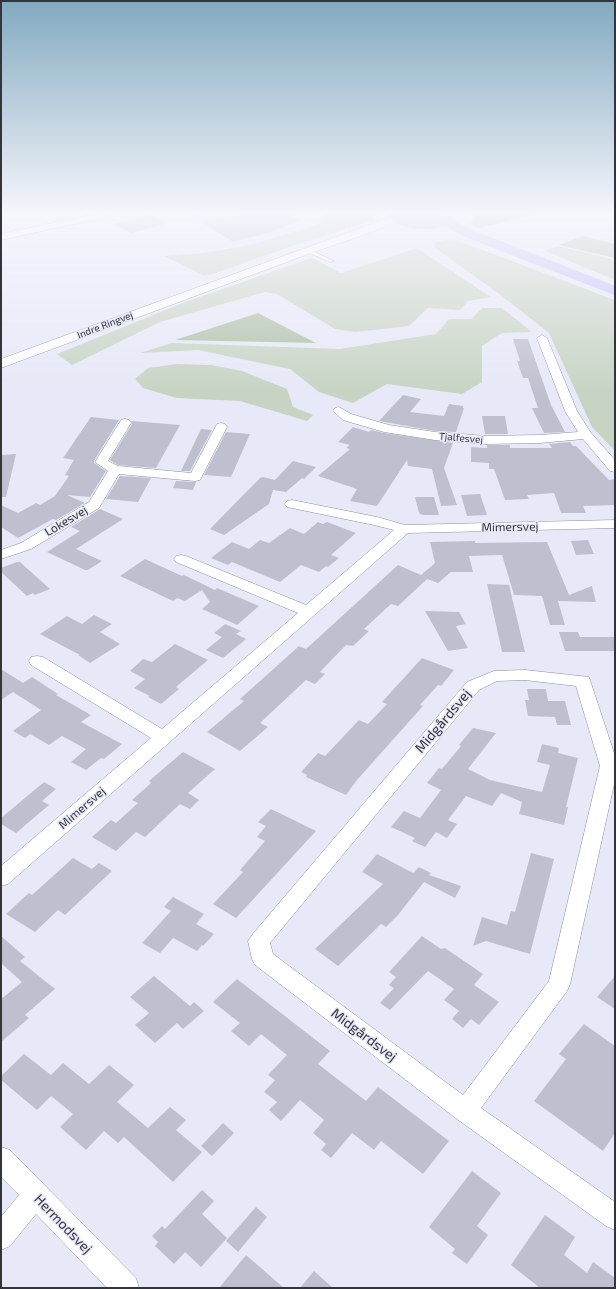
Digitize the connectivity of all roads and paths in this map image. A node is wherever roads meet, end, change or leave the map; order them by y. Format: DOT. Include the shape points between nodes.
graph roads {
  1 [pos="245,273"];
  2 [pos="570,273"];
  3 [pos="615,291"];
  4 [pos="542,338"];
  5 [pos="1,364"];
  6 [pos="339,411"];
  7 [pos="125,423"];
  8 [pos="221,427"];
  9 [pos="586,435"];
  10 [pos="615,468"];
  11 [pos="115,470"];
  12 [pos="292,504"];
  13 [pos="615,524"];
  14 [pos="404,529"];
  15 [pos="1,555"];
  16 [pos="180,559"];
  17 [pos="309,612"];
  18 [pos="37,661"];
  19 [pos="162,738"];
  20 [pos="1,878"];
  21 [pos="465,1111"];
  22 [pos="1,1159"];
  23 [pos="35,1195"];
  24 [pos="615,1217"];
  25 [pos="1,1237"];
  26 [pos="126,1288"];
  1 -- 5 [label="street, Indre Ringvej"];
  2 -- 3 [label="main road"];
  4 -- 9 [label="street" via="571,411"];
  6 -- 9 [label="street, Tjalfesvej" via="347,417 388,428 435,436 486,440"];
  7 -- 11 [label="street" via="101,462"];
  8 -- 11 [label="street" via="195,477"];
  9 -- 10 [label="street"];
  11 -- 15 [label="street, Lokesvej" via="94,505 26,546"];
  12 -- 14 [label="street, Mimersvej"];
  13 -- 14 [label="street, Mimersvej"];
  14 -- 17 [label="street, Mimersvej"];
  16 -- 17 [label="street"];
  17 -- 19 [label="street, Mimersvej"];
  18 -- 19 [label="street"];
  19 -- 20 [label="street, Mimersvej"];
  21 -- 21 [label="street, Midgårdsvej" via="559,984 609,766 583,681 525,675 494,676 473,686 259,941 263,959"];
  21 -- 24 [label="street, Midgårdsvej"];
  22 -- 23 [label="street, Hermodsvej"];
  23 -- 25 [label="street"];
  23 -- 26 [label="street, Hermodsvej"];
}
